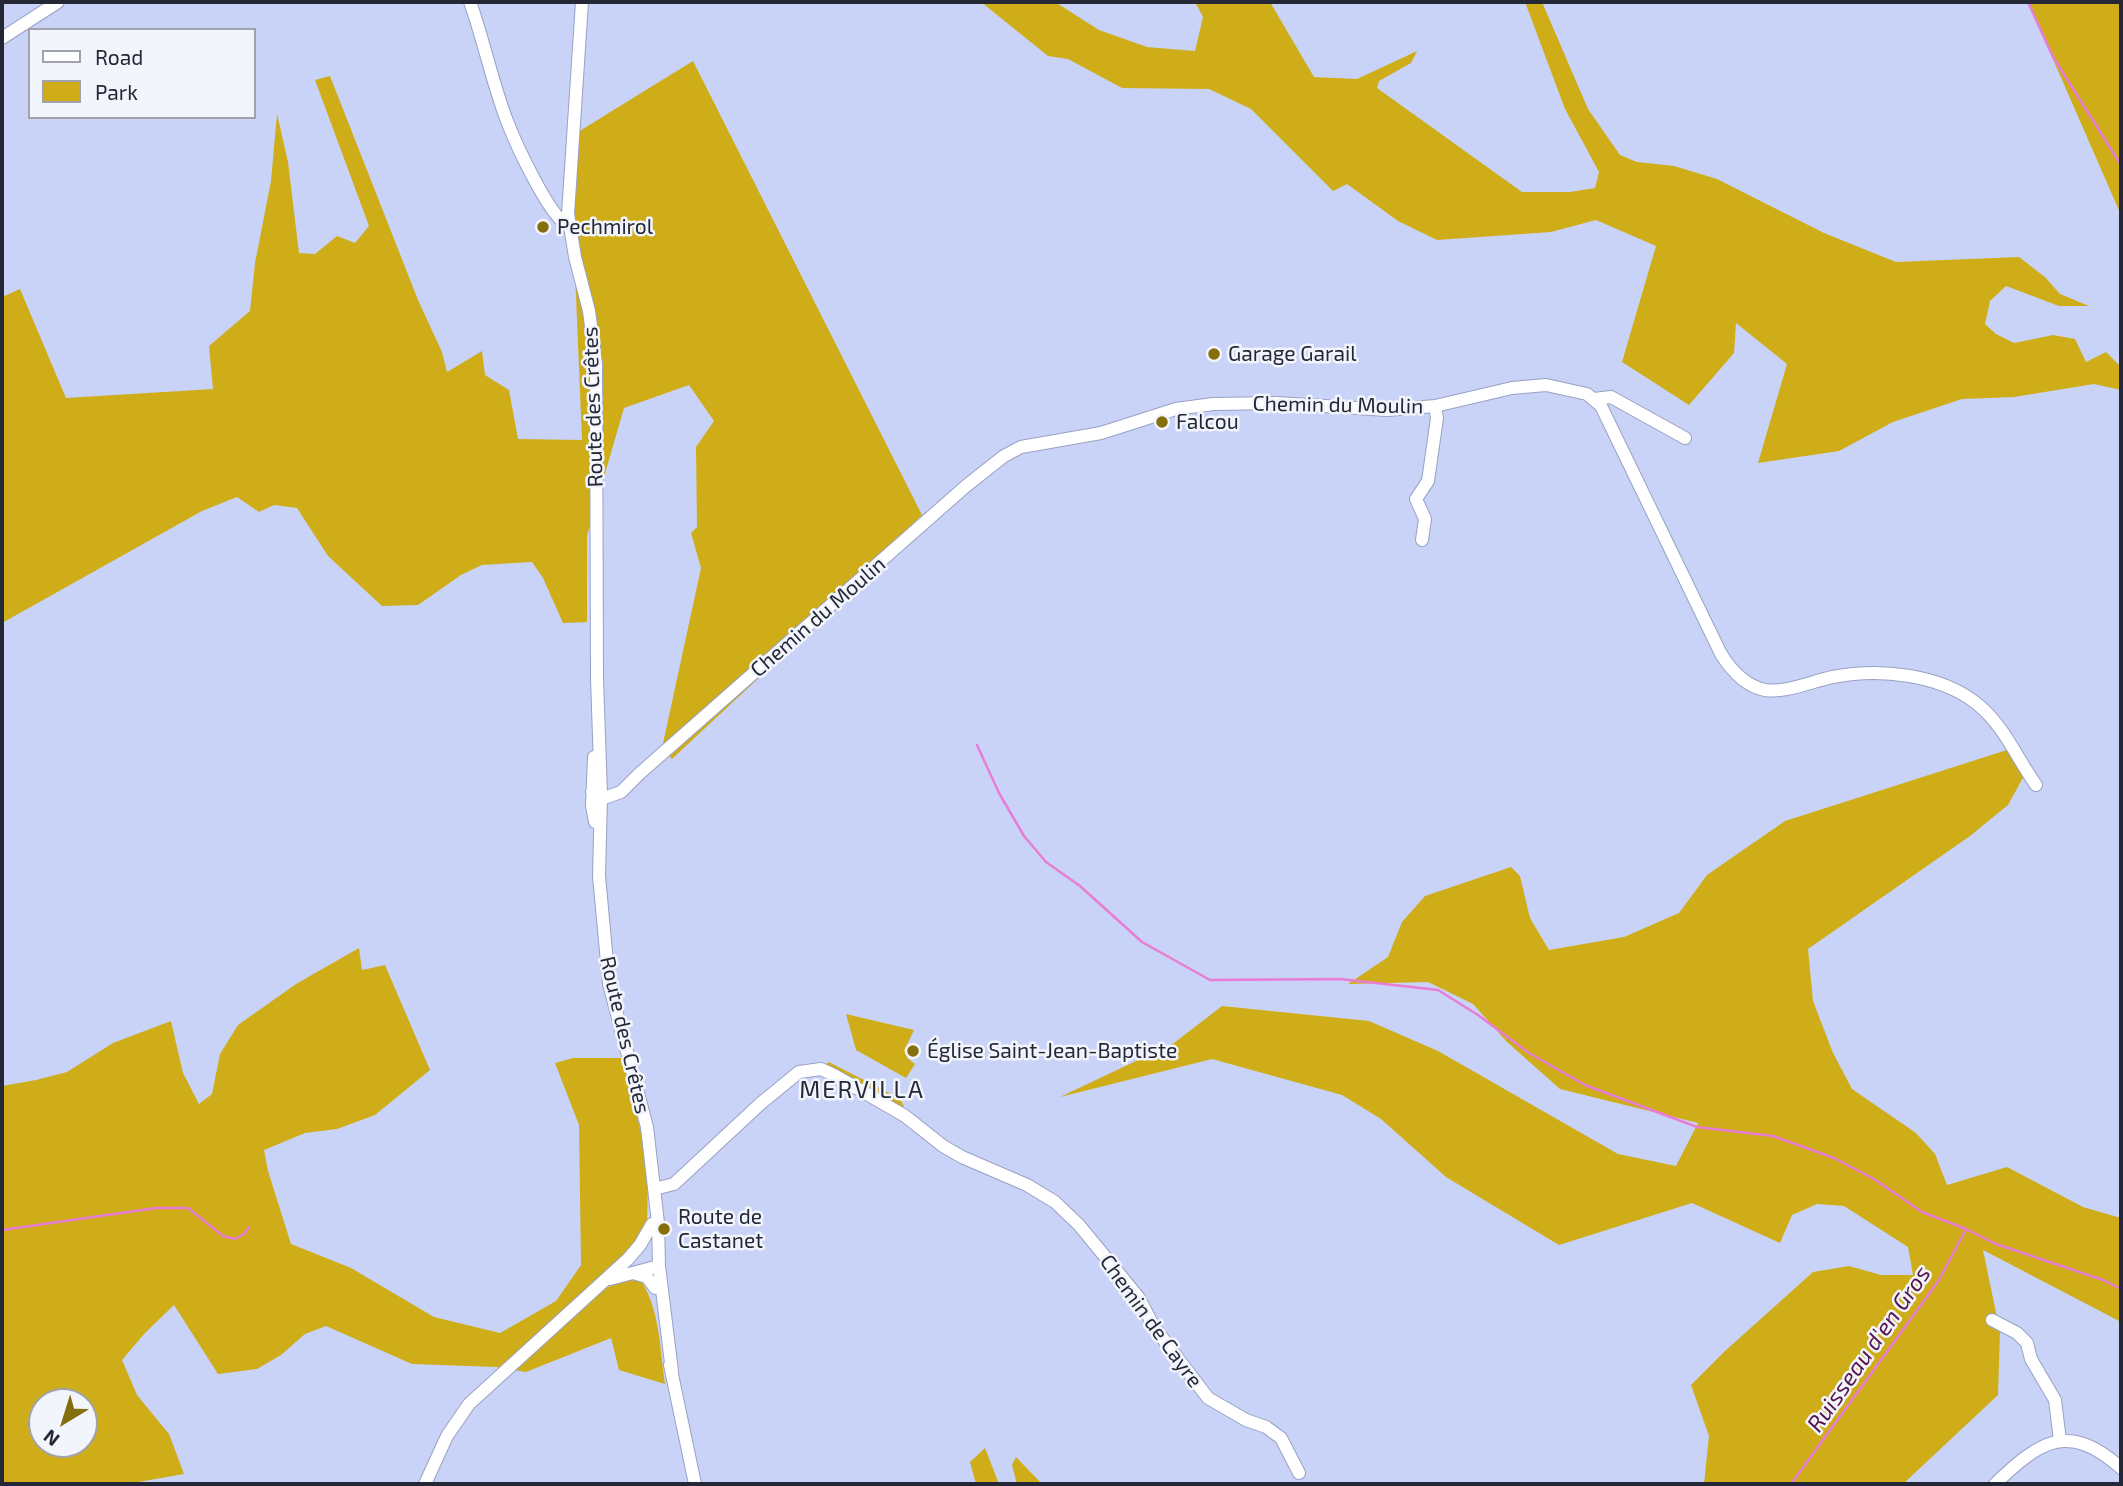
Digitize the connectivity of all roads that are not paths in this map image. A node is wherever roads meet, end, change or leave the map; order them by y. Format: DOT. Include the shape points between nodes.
graph roads {
  1 [pos="58,2"];
  2 [pos="470,2"];
  3 [pos="582,2"];
  4 [pos="2,38"];
  5 [pos="569,226"];
  6 [pos="1594,399"];
  7 [pos="1435,406"];
  8 [pos="1685,438"];
  9 [pos="1422,540"];
  10 [pos="2036,785"];
  11 [pos="598,791"];
  12 [pos="654,1189"];
  13 [pos="652,1224"];
  14 [pos="628,1259"];
  15 [pos="655,1265"];
  16 [pos="632,1272"];
  17 [pos="603,1282"];
  18 [pos="655,1288"];
  19 [pos="1992,1320"];
  20 [pos="672,1371"];
  21 [pos="2060,1441"];
  22 [pos="2121,1468"];
  23 [pos="1299,1473"];
  24 [pos="425,1484"];
  25 [pos="695,1484"];
  26 [pos="1995,1484"];
  1 -- 4 [label="street"];
  2 -- 5 [label="street" via="509,126 546,201"];
  3 -- 5 [label="street, Route des Crêtes"];
  5 -- 11 [label="street, Route des Crêtes" via="596,364"];
  6 -- 7 [label="street, Chemin du Moulin" via="1569,388 1533,385"];
  6 -- 8 [label="street, Chemin du Moulin" via="1611,397"];
  6 -- 10 [label="street" via="1612,424 1721,654 1736,674 1768,690 1855,674 1906,676 1947,686 1989,715"];
  7 -- 9 [label="street" via="1428,481 1416,499 1425,519"];
  7 -- 11 [label="street, Chemin du Moulin" via="1387,410 1291,403 1213,404 1101,433 1021,447 966,486 621,792 611,796"];
  11 -- 12 [label="street, Route des Crêtes" via="609,984 644,1115"];
  12 -- 13 [label="street, Route des Crêtes"];
  12 -- 15 [label="street, Route des Crêtes"];
  12 -- 23 [label="street, Chemin de Cayre" via="674,1184 799,1072 815,1069 834,1075 962,1157 1055,1202 1139,1298 1154,1327 1208,1398 1281,1437"];
  13 -- 14 [label="street"];
  13 -- 15 [label="street, Route des Crêtes"];
  14 -- 15 [label="street"];
  14 -- 17 [label="street"];
  15 -- 16 [label="street"];
  15 -- 18 [label="street, Route des Crêtes"];
  15 -- 20 [label="street, Route des Crêtes"];
  16 -- 17 [label="street"];
  16 -- 18 [label="street" via="646,1277"];
  17 -- 24 [label="street" via="469,1404 447,1436"];
  18 -- 20 [label="street, Route des Crêtes"];
  19 -- 21 [label="street" via="2027,1343 2055,1401"];
  20 -- 25 [label="street, Route des Crêtes"];
  21 -- 22 [label="street" via="2092,1446"];
  21 -- 26 [label="street" via="2029,1453"];
}
